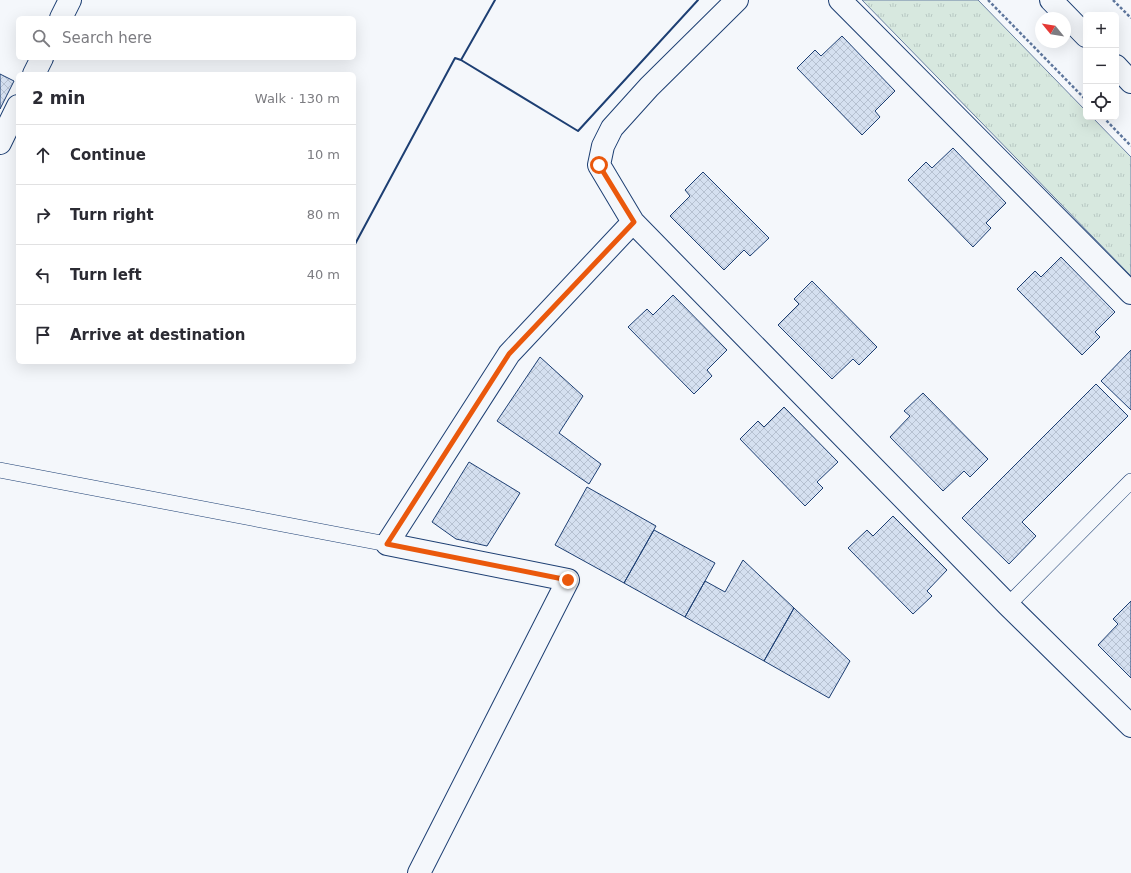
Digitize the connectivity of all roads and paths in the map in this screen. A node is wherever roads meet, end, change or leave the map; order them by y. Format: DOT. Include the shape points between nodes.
graph roads {
  1 [pos="70,0"];
  2 [pos="737,0"];
  3 [pos="840,0"];
  4 [pos="988,0"];
  5 [pos="1051,0"];
  6 [pos="1113,0"];
  7 [pos="62,16"];
  8 [pos="1131,18"];
  9 [pos="1083,33"];
  10 [pos="41,60"];
  11 [pos="1119,69"];
  12 [pos="35,72"];
  13 [pos="1131,82"];
  14 [pos="1083,97"];
  15 [pos="16,110"];
  16 [pos="1105,120"];
  17 [pos="0,143"];
  18 [pos="1131,146"];
  19 [pos="634,222"];
  20 [pos="1131,292"];
  21 [pos="0,470"];
  22 [pos="1131,481"];
  23 [pos="387,544"];
  24 [pos="1008,605"];
  25 [pos="1131,726"];
  26 [pos="419,873"];
  1 -- 7 [label="street"];
  2 -- 19 [label="street" via="649,87 612,128 603,146 599,165"];
  3 -- 20 [label="street"];
  4 -- 14 [label="path"];
  5 -- 9 [label="street"];
  6 -- 8 [label="path"];
  10 -- 12 [label="street"];
  11 -- 13 [label="street"];
  15 -- 17 [label="street"];
  16 -- 18 [label="path"];
  19 -- 23 [label="street" via="509,354"];
  19 -- 24 [label="street"];
  21 -- 23 [label="lane"];
  22 -- 24 [label="lane"];
  23 -- 26 [label="street" via="568,580"];
  24 -- 25 [label="street"];
}
